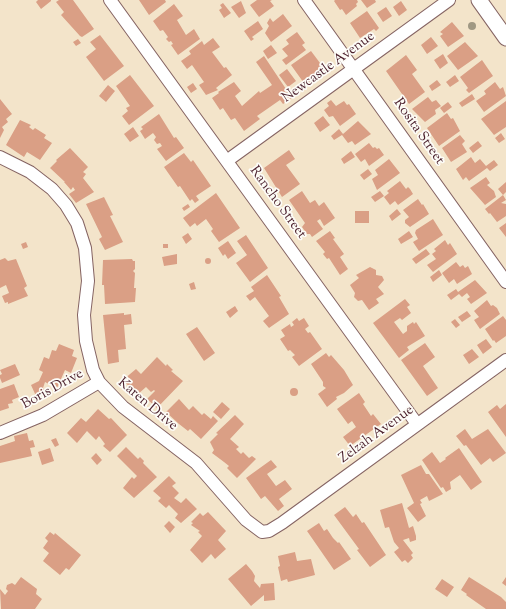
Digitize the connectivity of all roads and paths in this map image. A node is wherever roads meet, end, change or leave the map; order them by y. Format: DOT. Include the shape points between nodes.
graph roads {
  1 [pos="110,0"];
  2 [pos="304,0"];
  3 [pos="449,0"];
  4 [pos="478,0"];
  5 [pos="506,38"];
  6 [pos="354,68"];
  7 [pos="0,157"];
  8 [pos="228,160"];
  9 [pos="506,282"];
  10 [pos="506,360"];
  11 [pos="99,382"];
  12 [pos="418,424"];
  13 [pos="0,433"];
  14 [pos="265,532"];
  1 -- 8 [label="street, Rancho Street"];
  2 -- 6 [label="street, Rosita Street"];
  3 -- 6 [label="street, Newcastle Avenue"];
  4 -- 5 [label="street"];
  6 -- 8 [label="street, Newcastle Avenue"];
  6 -- 9 [label="street, Rosita Street"];
  7 -- 11 [label="street, Karen Drive" via="30,172 52,189 77,223 85,248 88,281 84,315 86,341 93,370"];
  8 -- 12 [label="street, Rancho Street"];
  10 -- 12 [label="street, Zelzah Avenue"];
  11 -- 13 [label="street, Boris Drive" via="44,415"];
  11 -- 14 [label="street, Karen Drive" via="123,407 196,463 246,520"];
  12 -- 14 [label="street, Zelzah Avenue" via="282,523"];
}
